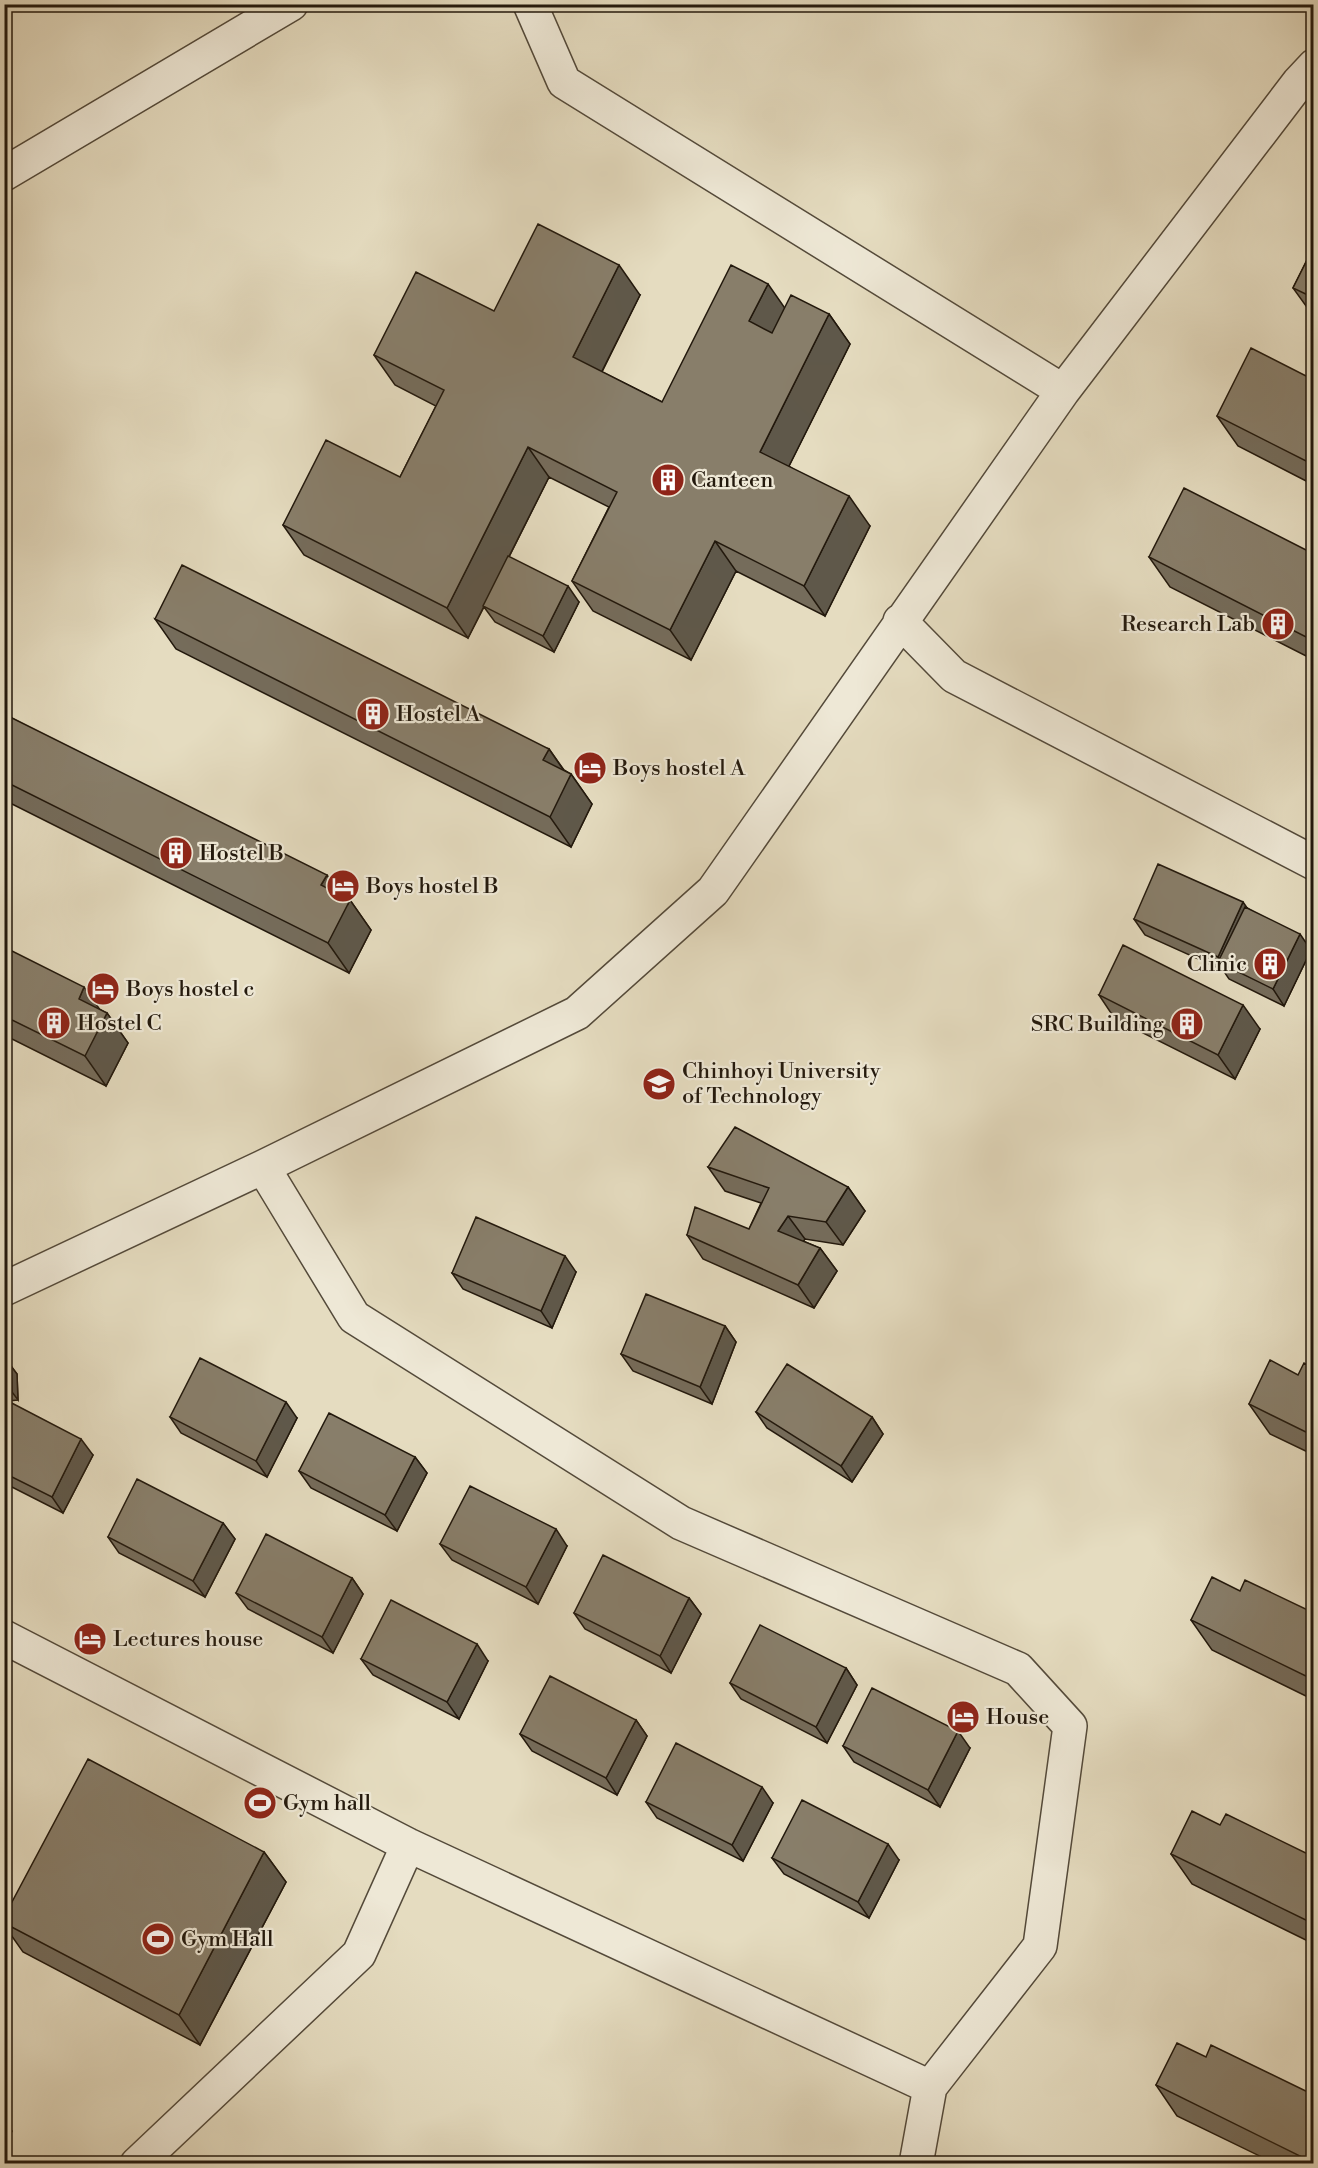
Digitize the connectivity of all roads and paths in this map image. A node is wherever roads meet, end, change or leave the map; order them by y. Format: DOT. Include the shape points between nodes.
graph roads {
  1 [pos="291,4"];
  2 [pos="530,4"];
  3 [pos="1314,66"];
  4 [pos="4,174"];
  5 [pos="1063,391"];
  6 [pos="900,621"];
  7 [pos="1314,863"];
  8 [pos="263,1167"];
  9 [pos="4,1289"];
  10 [pos="4,1637"];
  11 [pos="408,1845"];
  12 [pos="930,2087"];
  13 [pos="137,2163"];
  14 [pos="916,2163"];
  1 -- 4 [label="lane"];
  2 -- 5 [label="lane" via="564,82"];
  3 -- 5 [label="lane"];
  5 -- 6 [label="lane"];
  6 -- 7 [label="lane" via="954,676"];
  6 -- 8 [label="lane" via="714,891 578,1013"];
  8 -- 9 [label="lane"];
  8 -- 12 [label="lane" via="354,1317 681,1523 1018,1669 1070,1726 1040,1946"];
  10 -- 11 [label="lane"];
  11 -- 12 [label="lane"];
  11 -- 13 [label="lane" via="359,1954"];
  12 -- 14 [label="lane"];
}
